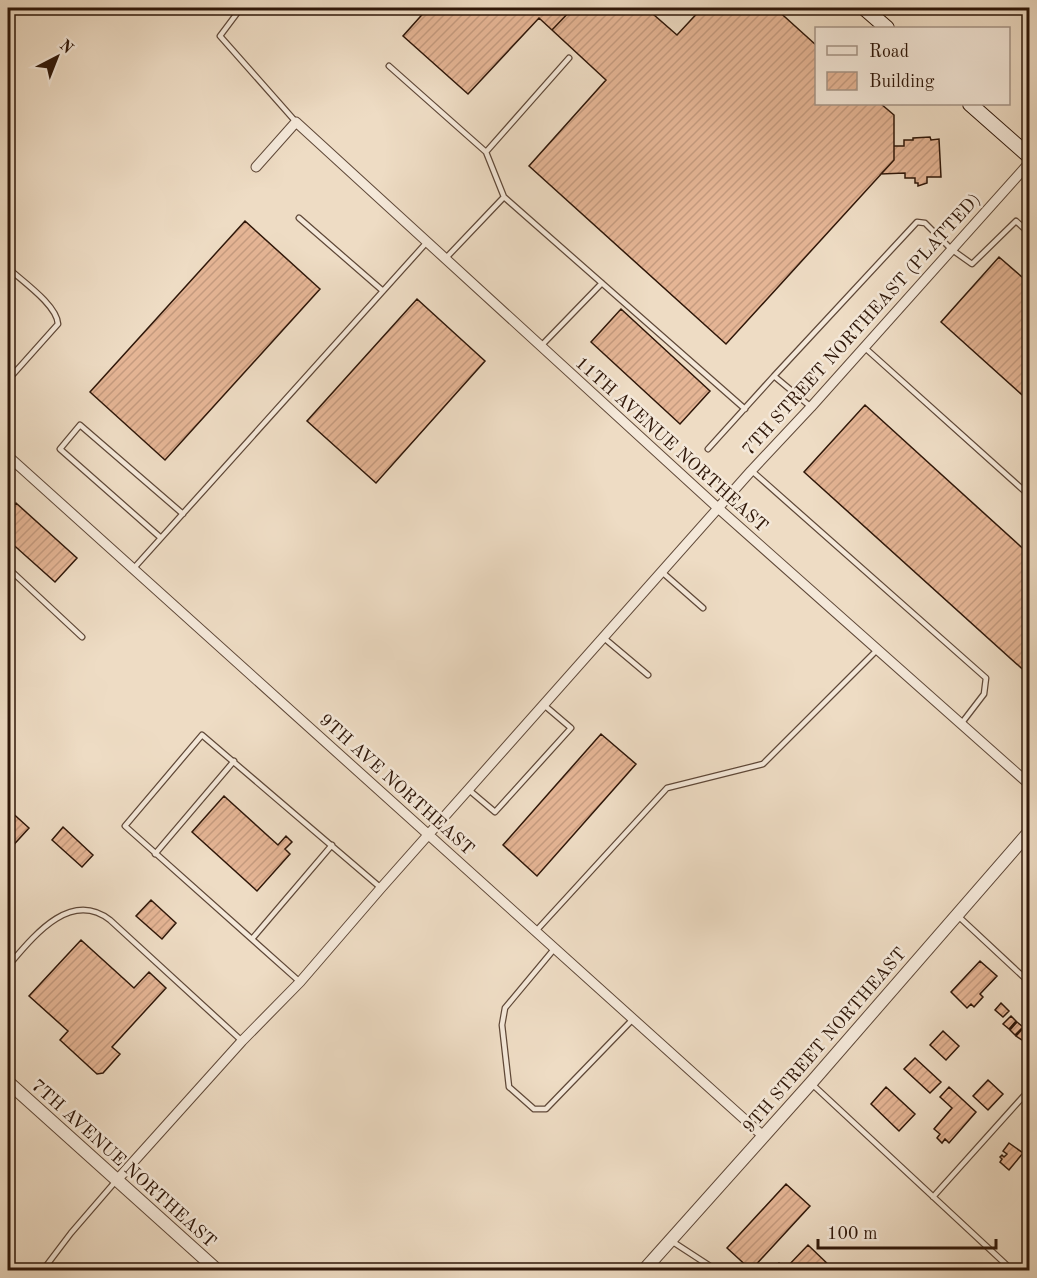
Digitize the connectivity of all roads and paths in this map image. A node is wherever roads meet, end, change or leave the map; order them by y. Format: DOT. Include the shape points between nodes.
graph roads {
  1 [pos="241,8"];
  2 [pos="864,8"];
  3 [pos="886,27"];
  4 [pos="569,58"];
  5 [pos="389,66"];
  6 [pos="971,105"];
  7 [pos="296,122"];
  8 [pos="486,152"];
  9 [pos="1029,157"];
  10 [pos="1029,162"];
  11 [pos="255,167"];
  12 [pos="504,197"];
  13 [pos="299,218"];
  14 [pos="1029,234"];
  15 [pos="427,242"];
  16 [pos="951,249"];
  17 [pos="445,259"];
  18 [pos="8,268"];
  19 [pos="602,283"];
  20 [pos="383,291"];
  21 [pos="541,346"];
  22 [pos="864,347"];
  23 [pos="774,376"];
  24 [pos="8,380"];
  25 [pos="811,407"];
  26 [pos="744,408"];
  27 [pos="708,449"];
  28 [pos="8,456"];
  29 [pos="751,471"];
  30 [pos="1029,496"];
  31 [pos="718,508"];
  32 [pos="183,514"];
  33 [pos="161,538"];
  34 [pos="8,568"];
  35 [pos="133,569"];
  36 [pos="662,572"];
  37 [pos="703,608"];
  38 [pos="82,637"];
  39 [pos="603,638"];
  40 [pos="877,650"];
  41 [pos="648,675"];
  42 [pos="544,705"];
  43 [pos="961,724"];
  44 [pos="234,761"];
  45 [pos="1029,785"];
  46 [pos="469,790"];
  47 [pos="1029,831"];
  48 [pos="429,835"];
  49 [pos="332,845"];
  50 [pos="155,854"];
  51 [pos="381,888"];
  52 [pos="957,915"];
  53 [pos="536,931"];
  54 [pos="252,939"];
  55 [pos="555,948"];
  56 [pos="8,966"];
  57 [pos="300,982"];
  58 [pos="1029,983"];
  59 [pos="633,1019"];
  60 [pos="242,1041"];
  61 [pos="8,1082"];
  62 [pos="811,1083"];
  63 [pos="1029,1089"];
  64 [pos="763,1136"];
  65 [pos="117,1180"];
  66 [pos="933,1197"];
  67 [pos="670,1240"];
  68 [pos="43,1270"];
  69 [pos="217,1270"];
  70 [pos="644,1270"];
  71 [pos="716,1270"];
  72 [pos="1012,1270"];
  1 -- 7 [label="lane" via="220,36"];
  2 -- 3 [label="main road"];
  4 -- 8 [label="lane"];
  5 -- 8 [label="lane"];
  6 -- 9 [label="main road"];
  7 -- 11 [label="street"];
  7 -- 15 [label="street, 11TH AVENUE NORTHEAST"];
  8 -- 12 [label="lane"];
  10 -- 16 [label="street, 7TH STREET NORTHEAST (PLATTED)"];
  12 -- 17 [label="lane"];
  12 -- 19 [label="lane"];
  13 -- 20 [label="lane"];
  14 -- 16 [label="lane" via="1016,221 972,264"];
  15 -- 17 [label="street, 11TH AVENUE NORTHEAST"];
  15 -- 20 [label="lane"];
  16 -- 22 [label="street, 7TH STREET NORTHEAST (PLATTED)"];
  16 -- 23 [label="lane" via="924,223 917,222"];
  17 -- 21 [label="street, 11TH AVENUE NORTHEAST"];
  18 -- 24 [label="lane" via="52,308 58,324"];
  19 -- 21 [label="lane"];
  19 -- 26 [label="lane"];
  20 -- 32 [label="lane"];
  21 -- 31 [label="street, 11TH AVENUE NORTHEAST"];
  22 -- 25 [label="street, 7TH STREET NORTHEAST (PLATTED)"];
  22 -- 30 [label="lane"];
  23 -- 25 [label="lane"];
  23 -- 26 [label="lane"];
  25 -- 29 [label="street, 7TH STREET NORTHEAST (PLATTED)"];
  26 -- 27 [label="lane"];
  28 -- 35 [label="street, 9TH AVE NORTHEAST"];
  29 -- 31 [label="street, 7TH STREET NORTHEAST (PLATTED)"];
  29 -- 43 [label="lane" via="986,678 984,694"];
  31 -- 36 [label="street, 7TH STREET NORTHEAST (PLATTED)"];
  31 -- 40 [label="street, 11TH AVENUE NORTHEAST"];
  32 -- 33 [label="lane"];
  32 -- 33 [label="lane" via="80,424 60,449"];
  33 -- 35 [label="lane"];
  34 -- 38 [label="lane"];
  35 -- 48 [label="street, 9TH AVE NORTHEAST"];
  36 -- 37 [label="lane"];
  36 -- 39 [label="street, 7TH STREET NORTHEAST (PLATTED)"];
  39 -- 41 [label="lane"];
  39 -- 42 [label="street, 7TH STREET NORTHEAST (PLATTED)"];
  40 -- 43 [label="street, 11TH AVENUE NORTHEAST"];
  40 -- 53 [label="lane" via="763,764 667,788"];
  42 -- 46 [label="street, 7TH STREET NORTHEAST (PLATTED)"];
  42 -- 46 [label="lane" via="571,728 495,812"];
  43 -- 45 [label="street, 11TH AVENUE NORTHEAST"];
  44 -- 49 [label="lane"];
  44 -- 50 [label="lane"];
  44 -- 50 [label="lane" via="202,735 125,826"];
  46 -- 48 [label="street, 7TH STREET NORTHEAST (PLATTED)"];
  47 -- 52 [label="street, 9TH STREET NORTHEAST"];
  48 -- 51 [label="street, 7TH STREET NORTHEAST (PLATTED)"];
  48 -- 53 [label="street, 9TH AVE NORTHEAST"];
  49 -- 51 [label="lane"];
  49 -- 54 [label="lane"];
  50 -- 54 [label="lane"];
  51 -- 57 [label="street, 7TH STREET NORTHEAST (PLATTED)"];
  52 -- 58 [label="lane"];
  52 -- 62 [label="street, 9TH STREET NORTHEAST"];
  53 -- 55 [label="street, 9TH AVE NORTHEAST"];
  54 -- 57 [label="lane"];
  55 -- 59 [label="street, 9TH AVE NORTHEAST"];
  55 -- 59 [label="lane" via="505,1008 502,1025 509,1087 534,1108 546,1109"];
  56 -- 60 [label="lane" via="51,923 72,912 91,909 110,920"];
  57 -- 60 [label="street, 7TH STREET NORTHEAST (PLATTED)"];
  59 -- 64 [label="street, 9TH AVE NORTHEAST"];
  60 -- 65 [label="street, 7TH STREET NORTHEAST (PLATTED)"];
  61 -- 65 [label="street, 7TH AVENUE NORTHEAST"];
  62 -- 64 [label="street, 9TH STREET NORTHEAST"];
  62 -- 66 [label="lane"];
  63 -- 66 [label="lane"];
  64 -- 67 [label="street, 9TH STREET NORTHEAST"];
  65 -- 68 [label="lane"];
  65 -- 69 [label="street, 7TH AVENUE NORTHEAST"];
  66 -- 72 [label="lane"];
  67 -- 70 [label="street, 9TH STREET NORTHEAST"];
  67 -- 71 [label="lane"];
}
